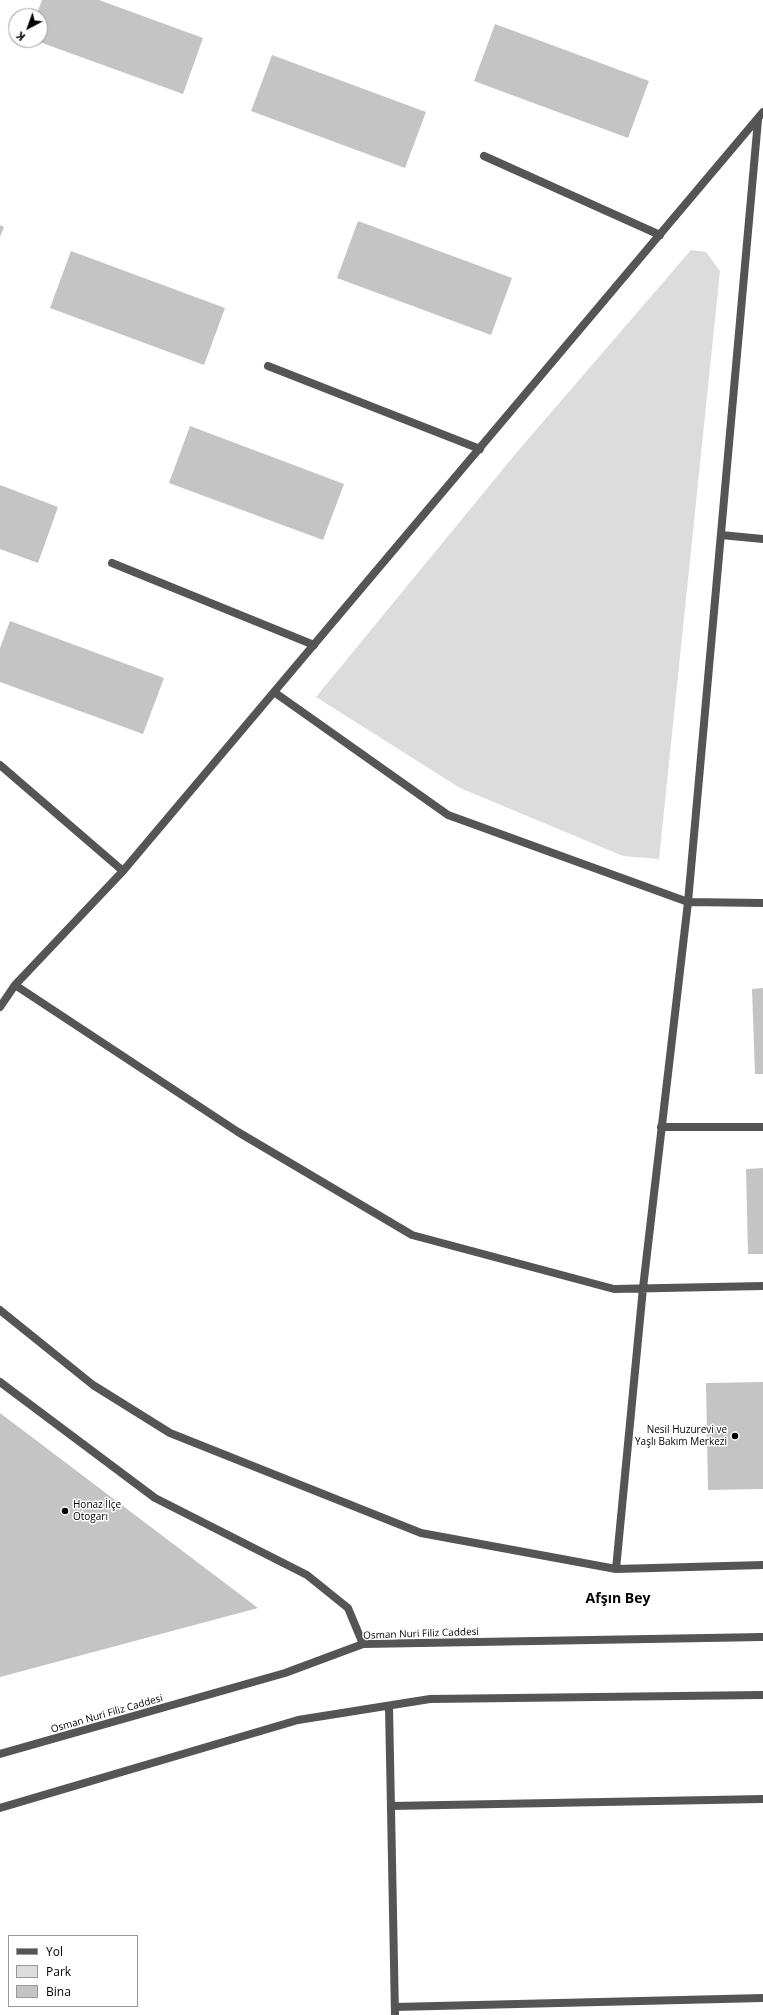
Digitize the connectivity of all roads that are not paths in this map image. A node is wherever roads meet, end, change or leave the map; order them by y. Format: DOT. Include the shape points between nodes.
graph roads {
  1 [pos="763,112"];
  2 [pos="758,120"];
  3 [pos="484,156"];
  4 [pos="660,235"];
  5 [pos="268,366"];
  6 [pos="480,449"];
  7 [pos="720,535"];
  8 [pos="763,539"];
  9 [pos="112,563"];
  10 [pos="314,645"];
  11 [pos="274,692"];
  12 [pos="0,765"];
  13 [pos="123,871"];
  14 [pos="688,902"];
  15 [pos="763,903"];
  16 [pos="15,985"];
  17 [pos="0,1007"];
  18 [pos="661,1127"];
  19 [pos="763,1127"];
  20 [pos="763,1286"];
  21 [pos="643,1288"];
  22 [pos="0,1310"];
  23 [pos="0,1382"];
  24 [pos="763,1565"];
  25 [pos="616,1569"];
  26 [pos="763,1637"];
  27 [pos="363,1644"];
  28 [pos="763,1695"];
  29 [pos="389,1706"];
  30 [pos="0,1754"];
  31 [pos="763,1799"];
  32 [pos="391,1806"];
  33 [pos="0,1808"];
  34 [pos="763,1998"];
  35 [pos="395,2011"];
  1 -- 2 [label="street"];
  2 -- 4 [label="street"];
  2 -- 7 [label="street"];
  3 -- 4 [label="street"];
  4 -- 6 [label="street"];
  5 -- 6 [label="street"];
  6 -- 10 [label="street"];
  7 -- 8 [label="street"];
  7 -- 14 [label="street"];
  9 -- 10 [label="street"];
  10 -- 11 [label="street"];
  11 -- 13 [label="street"];
  11 -- 14 [label="street" via="448,815"];
  12 -- 13 [label="street"];
  13 -- 16 [label="street"];
  14 -- 15 [label="street"];
  14 -- 18 [label="street"];
  16 -- 17 [label="street"];
  16 -- 21 [label="street" via="238,1132 412,1235 614,1289"];
  18 -- 19 [label="street"];
  18 -- 21 [label="street"];
  20 -- 21 [label="street"];
  21 -- 25 [label="street"];
  22 -- 25 [label="street" via="93,1385 170,1433 421,1533"];
  23 -- 27 [label="street" via="155,1498 307,1575 348,1608"];
  24 -- 25 [label="street"];
  26 -- 27 [label="street, Osman Nuri Filiz Caddesi"];
  27 -- 30 [label="street, Osman Nuri Filiz Caddesi" via="285,1673"];
  28 -- 29 [label="street" via="430,1699"];
  29 -- 32 [label="street"];
  29 -- 33 [label="street" via="298,1720"];
  31 -- 32 [label="street"];
  32 -- 35 [label="street"];
  34 -- 35 [label="street"];
}
